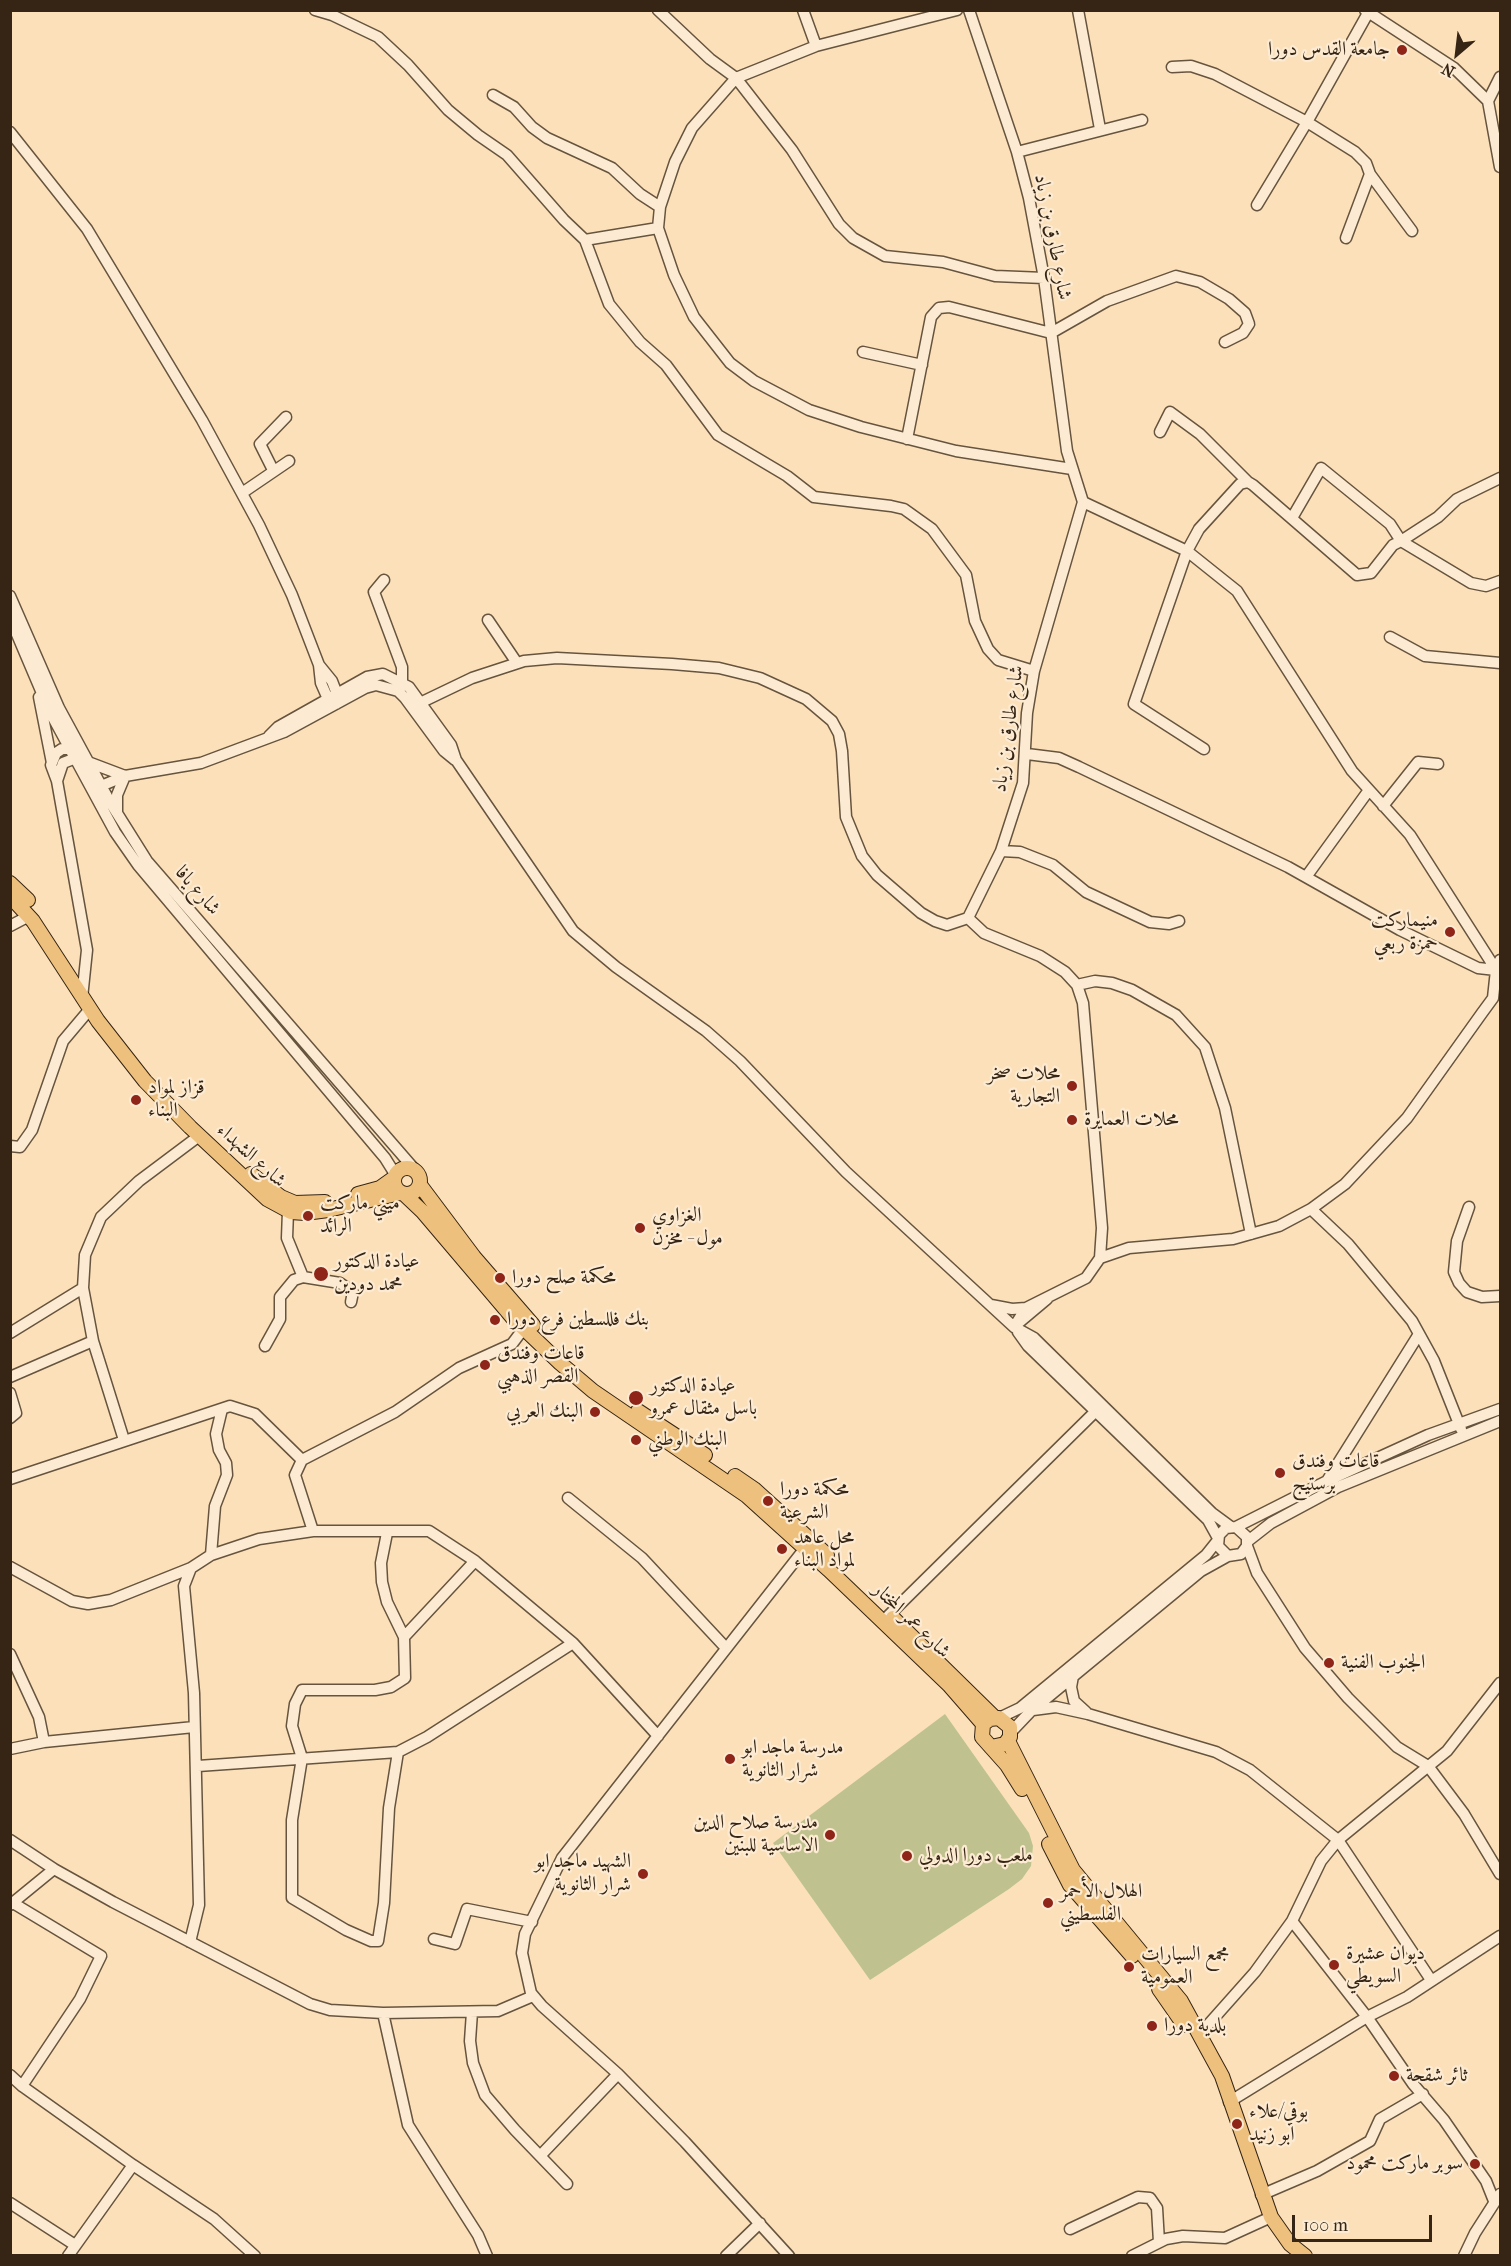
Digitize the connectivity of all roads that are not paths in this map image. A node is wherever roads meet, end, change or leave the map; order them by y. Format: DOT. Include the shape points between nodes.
graph roads {
  1 [pos="315,10"];
  2 [pos="658,10"];
  3 [pos="802,10"];
  4 [pos="957,10"];
  5 [pos="969,10"];
  6 [pos="1078,10"];
  7 [pos="1367,12"];
  8 [pos="1385,16"];
  9 [pos="816,46"];
  10 [pos="1172,67"];
  11 [pos="1500,77"];
  12 [pos="736,78"];
  13 [pos="493,95"];
  14 [pos="1493,107"];
  15 [pos="1142,120"];
  16 [pos="1307,122"];
  17 [pos="1100,129"];
  18 [pos="10,132"];
  19 [pos="1017,152"];
  20 [pos="1500,167"];
  21 [pos="1371,174"];
  22 [pos="1257,205"];
  23 [pos="660,207"];
  24 [pos="658,228"];
  25 [pos="1412,231"];
  26 [pos="1346,238"];
  27 [pos="585,240"];
  28 [pos="1044,278"];
  29 [pos="1051,333"];
  30 [pos="1225,342"];
  31 [pos="863,352"];
  32 [pos="922,365"];
  33 [pos="286,417"];
  34 [pos="1160,432"];
  35 [pos="907,439"];
  36 [pos="290,461"];
  37 [pos="1072,469"];
  38 [pos="273,470"];
  39 [pos="1500,478"];
  40 [pos="1248,482"];
  41 [pos="242,493"];
  42 [pos="1083,502"];
  43 [pos="1292,518"];
  44 [pos="1401,541"];
  45 [pos="1186,551"];
  46 [pos="384,580"];
  47 [pos="1500,581"];
  48 [pos="10,596"];
  49 [pos="10,618"];
  50 [pos="488,620"];
  51 [pos="1390,637"];
  52 [pos="517,663"];
  53 [pos="1500,663"];
  54 [pos="1034,671"];
  55 [pos="35,676"];
  56 [pos="402,681"];
  57 [pos="334,699"];
  58 [pos="422,708"];
  59 [pos="1204,749"];
  60 [pos="75,751"];
  61 [pos="1027,754"];
  62 [pos="88,762"];
  63 [pos="52,763"];
  64 [pos="1438,764"];
  65 [pos="125,776"];
  66 [pos="57,781"];
  67 [pos="95,785"];
  68 [pos="1369,790"];
  69 [pos="1383,806"];
  70 [pos="118,815"];
  71 [pos="1001,851"];
  72 [pos="1306,877"];
  73 [pos="10,883"];
  74 [pos="10,896"];
  75 [pos="29,916"];
  76 [pos="968,918"];
  77 [pos="1179,921"];
  78 [pos="10,926"];
  79 [pos="1499,969"];
  80 [pos="1077,986"];
  81 [pos="86,997"];
  82 [pos="199,1136"];
  83 [pos="11,1149"];
  84 [pos="416,1171"];
  85 [pos="395,1176"];
  86 [pos="420,1185"];
  87 [pos="402,1194"];
  88 [pos="1469,1207"];
  89 [pos="1311,1209"];
  90 [pos="288,1211"];
  91 [pos="1251,1234"];
  92 [pos="1100,1258"];
  93 [pos="303,1277"];
  94 [pos="82,1288"];
  95 [pos="1500,1296"];
  96 [pos="351,1302"];
  97 [pos="990,1305"];
  98 [pos="1029,1311"];
  99 [pos="1014,1327"];
  100 [pos="524,1328"];
  101 [pos="10,1333"];
  102 [pos="1419,1334"];
  103 [pos="1034,1338"];
  104 [pos="93,1341"];
  105 [pos="265,1346"];
  106 [pos="10,1377"];
  107 [pos="10,1393"];
  108 [pos="1099,1408"];
  109 [pos="222,1409"];
  110 [pos="1500,1409"];
  111 [pos="10,1418"];
  112 [pos="1500,1421"];
  113 [pos="1458,1423"];
  114 [pos="1464,1435"];
  115 [pos="124,1440"];
  116 [pos="302,1460"];
  117 [pos="10,1479"];
  118 [pos="1327,1481"];
  119 [pos="568,1498"];
  120 [pos="1233,1527"];
  121 [pos="313,1532"];
  122 [pos="387,1533"];
  123 [pos="1218,1539"];
  124 [pos="808,1544"];
  125 [pos="1247,1544"];
  126 [pos="211,1555"];
  127 [pos="1230,1556"];
  128 [pos="475,1561"];
  129 [pos="10,1566"];
  130 [pos="191,1568"];
  131 [pos="1257,1573"];
  132 [pos="886,1618"];
  133 [pos="404,1637"];
  134 [pos="573,1643"];
  135 [pos="726,1648"];
  136 [pos="10,1654"];
  137 [pos="1073,1676"];
  138 [pos="1500,1683"];
  139 [pos="1033,1710"];
  140 [pos="1088,1714"];
  141 [pos="993,1720"];
  142 [pos="194,1727"];
  143 [pos="658,1736"];
  144 [pos="1010,1736"];
  145 [pos="44,1742"];
  146 [pos="991,1747"];
  147 [pos="10,1749"];
  148 [pos="398,1752"];
  149 [pos="302,1758"];
  150 [pos="198,1766"];
  151 [pos="1428,1766"];
  152 [pos="10,1840"];
  153 [pos="1338,1840"];
  154 [pos="54,1869"];
  155 [pos="1500,1874"];
  156 [pos="12,1904"];
  157 [pos="1292,1921"];
  158 [pos="532,1922"];
  159 [pos="1500,1936"];
  160 [pos="434,1939"];
  161 [pos="190,1942"];
  162 [pos="1431,1980"];
  163 [pos="533,1996"];
  164 [pos="472,2012"];
  165 [pos="383,2013"];
  166 [pos="1367,2018"];
  167 [pos="1199,2036"];
  168 [pos="618,2074"];
  169 [pos="10,2075"];
  170 [pos="22,2086"];
  171 [pos="1423,2094"];
  172 [pos="1229,2102"];
  173 [pos="540,2156"];
  174 [pos="134,2165"];
  175 [pos="567,2184"];
  176 [pos="1261,2195"];
  177 [pos="1497,2197"];
  178 [pos="10,2203"];
  179 [pos="1271,2217"];
  180 [pos="760,2223"];
  181 [pos="1070,2229"];
  182 [pos="1159,2242"];
  183 [pos="75,2245"];
  184 [pos="68,2256"];
  185 [pos="255,2256"];
  186 [pos="487,2256"];
  187 [pos="726,2256"];
  188 [pos="789,2256"];
  189 [pos="1132,2256"];
  190 [pos="1305,2256"];
  191 [pos="1464,2256"];
  1 -- 27 [label="street" via="378,37 448,110 507,155"];
  2 -- 12 [label="street"];
  3 -- 9 [label="street"];
  4 -- 9 [label="street"];
  5 -- 19 [label="street, شارع طارق بن زياد"];
  6 -- 17 [label="street"];
  7 -- 8 [label="street"];
  7 -- 16 [label="street"];
  8 -- 14 [label="street" via="1454,68"];
  9 -- 12 [label="street"];
  10 -- 16 [label="street" via="1191,66 1215,74"];
  11 -- 14 [label="street"];
  12 -- 23 [label="street" via="692,128"];
  12 -- 28 [label="street" via="792,150 839,224 869,249 885,256 943,262 995,276"];
  13 -- 23 [label="street" via="514,107 547,138 612,168"];
  14 -- 20 [label="street"];
  15 -- 17 [label="street"];
  16 -- 21 [label="street" via="1355,152"];
  16 -- 22 [label="street"];
  17 -- 19 [label="street"];
  18 -- 41 [label="street" via="87,230 167,358"];
  19 -- 28 [label="street, شارع طارق بن زياد"];
  21 -- 25 [label="street"];
  21 -- 26 [label="street"];
  23 -- 24 [label="street"];
  24 -- 27 [label="street"];
  24 -- 35 [label="street" via="694,317 730,363 754,381 808,410"];
  27 -- 54 [label="street" via="609,304 640,342 666,365 718,435 814,497 904,509 932,529 966,575 975,621 988,649 998,660"];
  28 -- 29 [label="street, شارع طارق بن زياد"];
  29 -- 30 [label="street" via="1107,301 1176,276 1200,282 1245,313 1249,324 1243,333"];
  29 -- 32 [label="street" via="949,307 939,308 931,317"];
  29 -- 37 [label="street, شارع طارق بن زياد" via="1061,420"];
  31 -- 32 [label="street"];
  32 -- 35 [label="street"];
  33 -- 38 [label="street" via="260,444"];
  34 -- 40 [label="street" via="1170,412 1200,434"];
  35 -- 37 [label="street" via="956,451"];
  36 -- 38 [label="street"];
  37 -- 42 [label="street, شارع طارق بن زياد"];
  38 -- 41 [label="street"];
  39 -- 44 [label="street" via="1456,499 1438,517"];
  40 -- 43 [label="street"];
  40 -- 45 [label="street" via="1239,486 1199,529"];
  41 -- 57 [label="street" via="292,595 319,665 321,683"];
  42 -- 45 [label="street"];
  42 -- 54 [label="street, شارع طارق بن زياد"];
  43 -- 44 [label="street" via="1360,575 1373,571 1393,545"];
  43 -- 44 [label="street" via="1321,468 1390,524"];
  44 -- 47 [label="street" via="1471,583 1486,586"];
  45 -- 59 [label="street" via="1134,704"];
  45 -- 68 [label="street" via="1220,575 1243,598 1325,731"];
  46 -- 56 [label="street" via="374,592 402,666"];
  48 -- 60 [label="street, شارع يافا"];
  49 -- 55 [label="street, شارع يافا"];
  50 -- 52 [label="street"];
  51 -- 53 [label="street" via="1425,656"];
  52 -- 58 [label="street" via="455,686"];
  52 -- 76 [label="street" via="556,658 719,668 760,678 806,699 826,713 839,734 846,817 862,856 877,874 935,921 947,925"];
  54 -- 61 [label="street, شارع طارق بن زياد" via="1027,713"];
  55 -- 60 [label="street, شارع يافا"];
  55 -- 63 [label="street"];
  56 -- 57 [label="street" via="375,675"];
  56 -- 58 [label="street"];
  57 -- 58 [label="street" via="376,685 398,691"];
  57 -- 65 [label="street" via="278,727 269,736 201,763"];
  58 -- 97 [label="street" via="451,745 456,760 573,931 740,1061 846,1172"];
  60 -- 62 [label="street, شارع يافا"];
  60 -- 63 [label="street" via="56,753"];
  60 -- 66 [label="street" via="63,763"];
  60 -- 67 [label="street, شارع يافا"];
  61 -- 71 [label="street, شارع طارق بن زياد" via="1023,783"];
  61 -- 72 [label="street" via="1059,758"];
  62 -- 65 [label="street"];
  62 -- 67 [label="street, شارع يافا"];
  63 -- 66 [label="street"];
  64 -- 69 [label="street" via="1418,762"];
  65 -- 67 [label="street"];
  65 -- 70 [label="street" via="117,795"];
  66 -- 81 [label="street" via="87,950"];
  67 -- 70 [label="street, شارع يافا"];
  67 -- 85 [label="street, شارع يافا" via="115,832 138,864 385,1158"];
  68 -- 69 [label="street"];
  68 -- 72 [label="street"];
  69 -- 79 [label="street" via="1410,835"];
  70 -- 84 [label="street, شارع يافا" via="147,861 177,897"];
  71 -- 76 [label="street, شارع طارق بن زياد"];
  71 -- 77 [label="street" via="1020,852 1053,865 1086,892 1150,922"];
  72 -- 79 [label="street" via="1478,968"];
  73 -- 81 [label="main road, شارع الشهداء" via="41,916"];
  74 -- 75 [label="main road, شارع الشهداء"];
  75 -- 78 [label="street"];
  75 -- 81 [label="main road, شارع الشهداء"];
  76 -- 80 [label="street" via="984,933 1040,956 1065,972"];
  79 -- 89 [label="street" via="1493,998 1407,1118 1346,1184"];
  80 -- 91 [label="street" via="1095,981 1132,990 1176,1015 1205,1047 1225,1108"];
  80 -- 92 [label="street" via="1083,1003 1102,1228"];
  81 -- 82 [label="main road, شارع الشهداء" via="145,1081"];
  81 -- 83 [label="street" via="63,1041 32,1130 20,1147"];
  81 -- 85 [label="main road, شارع الشهداء" via="152,1077 245,1168 281,1197 295,1203 318,1204 373,1190"];
  82 -- 90 [label="main road, شارع الشهداء" via="267,1199"];
  82 -- 94 [label="street" via="139,1181 101,1217 85,1255"];
  84 -- 85 [label="main road" via="407,1167"];
  84 -- 86 [label="main road"];
  85 -- 87 [label="main road" via="395,1186"];
  86 -- 87 [label="main road" via="412,1194"];
  86 -- 124 [label="main road, شارع عمر المختار" via="474,1257 557,1349 603,1388 754,1489"];
  87 -- 90 [label="main road, شارع الشهداء" via="328,1210"];
  87 -- 100 [label="main road, شارع عمر المختار" via="423,1212"];
  88 -- 95 [label="street" via="1457,1241 1454,1272 1467,1292 1482,1297"];
  89 -- 91 [label="street" via="1279,1226"];
  89 -- 102 [label="street" via="1380,1281"];
  90 -- 93 [label="street" via="287,1238"];
  91 -- 92 [label="street" via="1128,1248"];
  92 -- 98 [label="street" via="1086,1278"];
  93 -- 96 [label="street" via="340,1283 353,1292"];
  93 -- 105 [label="street" via="291,1283 280,1298 279,1323"];
  94 -- 101 [label="street"];
  94 -- 104 [label="street"];
  97 -- 98 [label="street"];
  97 -- 99 [label="street"];
  98 -- 99 [label="street"];
  98 -- 103 [label="street"];
  99 -- 103 [label="street"];
  99 -- 108 [label="street" via="1028,1346"];
  100 -- 116 [label="street" via="512,1344 459,1368 394,1412"];
  100 -- 124 [label="main road, شارع عمر المختار" via="593,1391 747,1496"];
  102 -- 113 [label="street"];
  102 -- 118 [label="street"];
  103 -- 108 [label="street"];
  104 -- 106 [label="street"];
  104 -- 115 [label="street"];
  107 -- 111 [label="street" via="16,1412"];
  108 -- 120 [label="street" via="1212,1513"];
  108 -- 123 [label="street" via="1208,1520"];
  108 -- 132 [label="street"];
  109 -- 115 [label="street"];
  109 -- 116 [label="street" via="237,1407 255,1414"];
  109 -- 126 [label="street" via="216,1434 227,1475 215,1506"];
  110 -- 113 [label="street"];
  112 -- 114 [label="street"];
  113 -- 114 [label="street"];
  113 -- 118 [label="street"];
  114 -- 125 [label="street" via="1338,1487 1271,1523"];
  115 -- 117 [label="street"];
  116 -- 121 [label="street" via="295,1474"];
  118 -- 120 [label="street"];
  119 -- 135 [label="street" via="642,1558"];
  120 -- 123 [label="street" via="1222,1531"];
  120 -- 125 [label="street" via="1245,1533"];
  121 -- 122 [label="street"];
  121 -- 126 [label="street" via="259,1539"];
  122 -- 128 [label="street" via="429,1531"];
  122 -- 133 [label="street" via="382,1582"];
  123 -- 127 [label="street" via="1220,1550"];
  123 -- 141 [label="street" via="1206,1555 1020,1708"];
  124 -- 132 [label="main road, شارع عمر المختار"];
  124 -- 135 [label="street"];
  125 -- 127 [label="street" via="1242,1554"];
  125 -- 131 [label="street"];
  126 -- 130 [label="street"];
  127 -- 131 [label="street"];
  127 -- 137 [label="street" via="1201,1571"];
  128 -- 133 [label="street"];
  128 -- 134 [label="street"];
  129 -- 130 [label="street" via="72,1601 88,1604 111,1600"];
  130 -- 142 [label="street" via="184,1586"];
  131 -- 151 [label="street" via="1305,1648 1348,1698 1397,1747"];
  132 -- 141 [label="main road, شارع عمر المختار"];
  133 -- 149 [label="street" via="406,1672 401,1682 375,1690 300,1692 292,1732"];
  134 -- 143 [label="street"];
  134 -- 148 [label="street"];
  135 -- 143 [label="street"];
  136 -- 145 [label="street" via="39,1717"];
  137 -- 139 [label="street"];
  137 -- 140 [label="street" via="1074,1701"];
  138 -- 151 [label="street" via="1447,1751"];
  139 -- 140 [label="street" via="1056,1707"];
  139 -- 144 [label="street"];
  140 -- 153 [label="street" via="1216,1752 1250,1770"];
  141 -- 144 [label="main road" via="1008,1723"];
  141 -- 146 [label="main road" via="982,1737"];
  142 -- 145 [label="street"];
  142 -- 150 [label="street"];
  143 -- 158 [label="street" via="562,1858"];
  144 -- 146 [label="main road" via="1002,1746"];
  144 -- 167 [label="main road" via="1073,1870 1181,2001"];
  145 -- 147 [label="street"];
  146 -- 172 [label="main road" via="1021,1787 1068,1882 1169,2001"];
  148 -- 149 [label="street"];
  148 -- 149 [label="street" via="389,1808 378,1941 346,1930 292,1898 292,1820"];
  149 -- 150 [label="street"];
  150 -- 161 [label="street" via="199,1905"];
  151 -- 153 [label="street"];
  151 -- 155 [label="street" via="1464,1814"];
  152 -- 154 [label="street"];
  153 -- 157 [label="street" via="1321,1861"];
  153 -- 162 [label="street"];
  154 -- 156 [label="street"];
  154 -- 161 [label="street"];
  156 -- 170 [label="street" via="101,1956 80,1999"];
  157 -- 166 [label="street"];
  157 -- 167 [label="street" via="1255,1972"];
  158 -- 160 [label="street" via="467,1909 455,1944"];
  158 -- 163 [label="street" via="522,1953"];
  159 -- 162 [label="street"];
  161 -- 165 [label="street" via="310,2004 330,2010"];
  162 -- 166 [label="street"];
  163 -- 164 [label="street" via="498,2011"];
  163 -- 168 [label="street"];
  164 -- 165 [label="street"];
  164 -- 173 [label="street" via="473,2063 485,2095"];
  165 -- 186 [label="street" via="408,2125 478,2235"];
  166 -- 171 [label="street"];
  166 -- 172 [label="street"];
  167 -- 172 [label="main road" via="1222,2076"];
  168 -- 173 [label="street"];
  168 -- 180 [label="street"];
  169 -- 170 [label="street"];
  170 -- 174 [label="street"];
  171 -- 176 [label="street" via="1378,2121 1370,2141 1324,2168"];
  171 -- 177 [label="street"];
  172 -- 176 [label="main road"];
  173 -- 175 [label="street"];
  174 -- 183 [label="street"];
  174 -- 185 [label="street" via="214,2219"];
  176 -- 179 [label="main road"];
  177 -- 191 [label="street"];
  178 -- 183 [label="street"];
  179 -- 182 [label="street" via="1226,2238 1183,2236"];
  179 -- 190 [label="main road" via="1290,2244"];
  180 -- 187 [label="street"];
  180 -- 188 [label="street"];
  181 -- 182 [label="street" via="1138,2197 1150,2198 1157,2208"];
  182 -- 189 [label="street"];
  183 -- 184 [label="street"];
}
